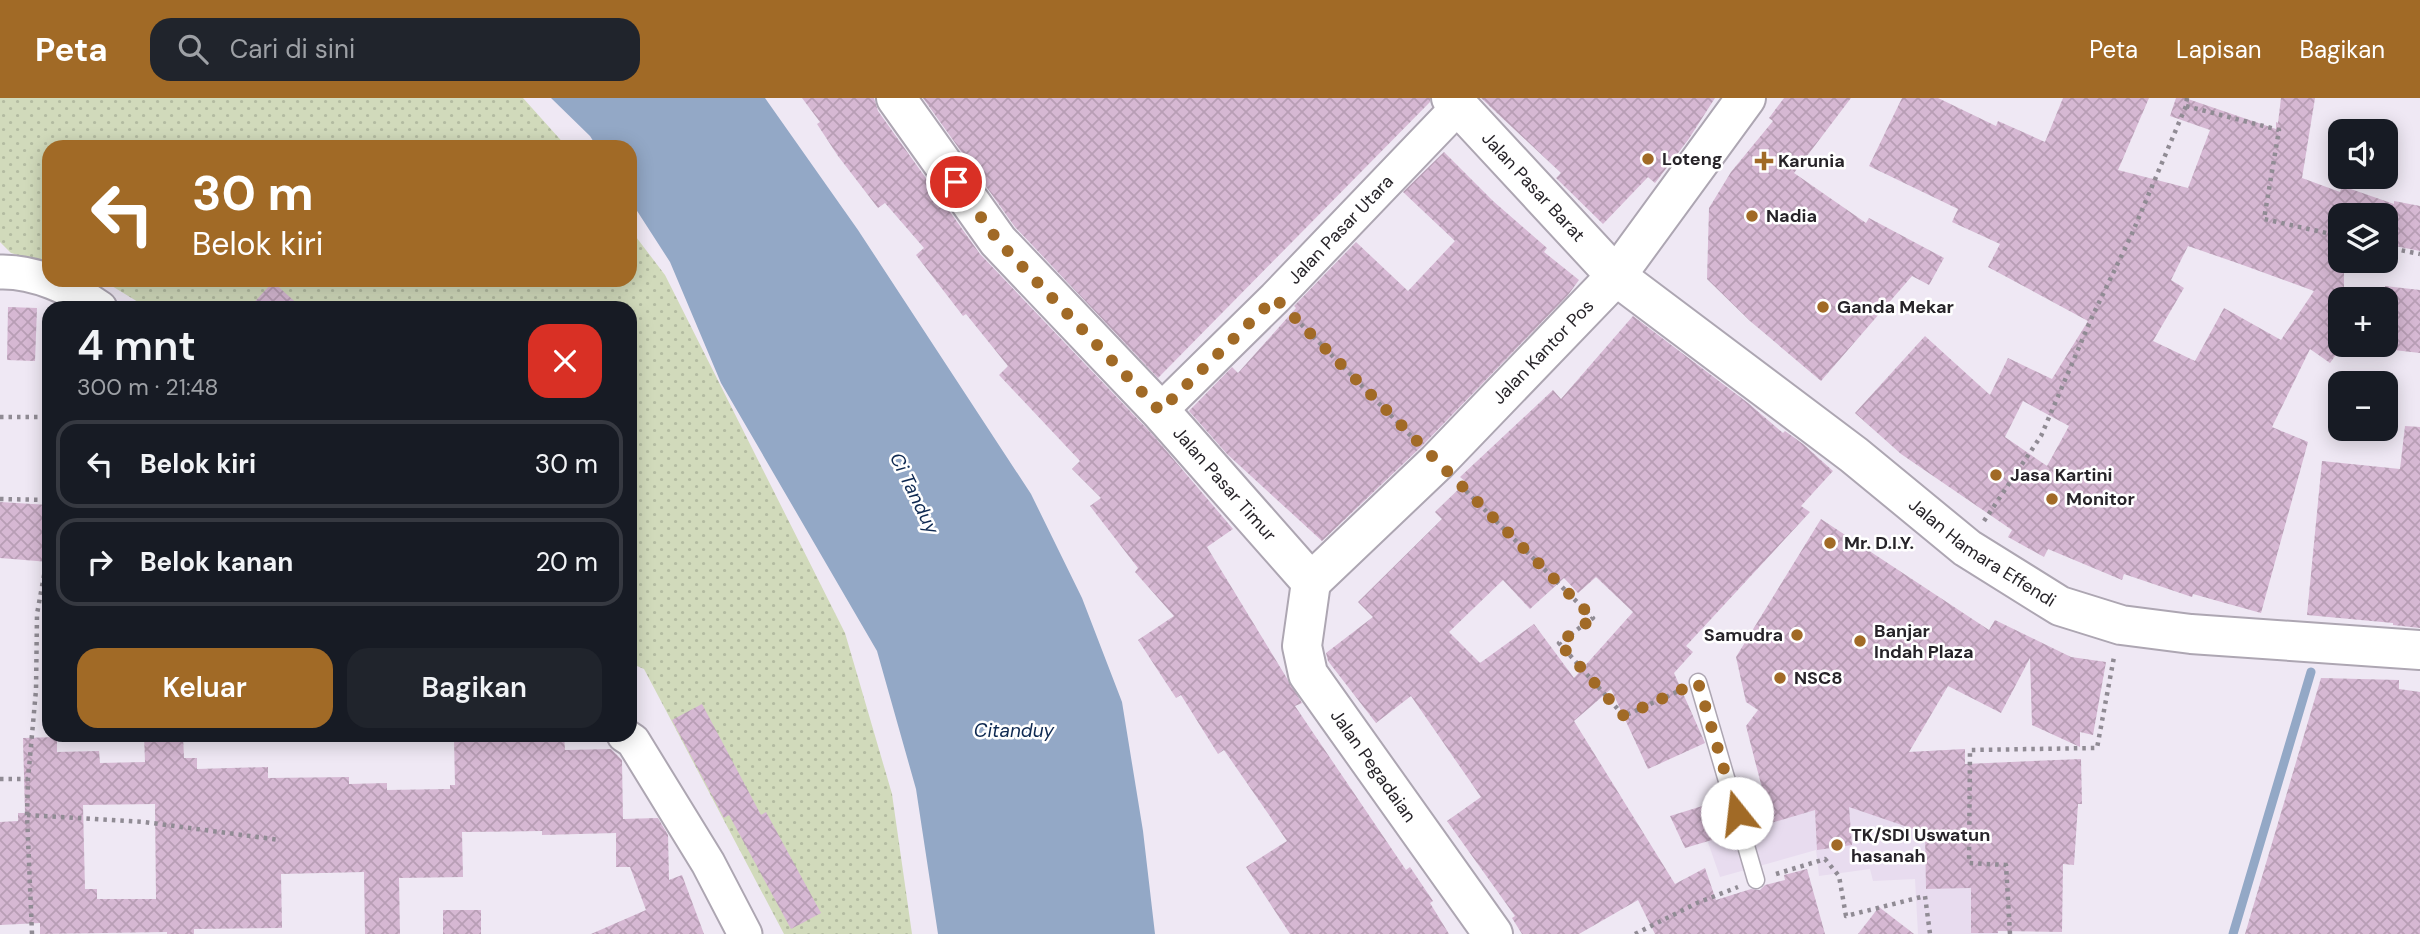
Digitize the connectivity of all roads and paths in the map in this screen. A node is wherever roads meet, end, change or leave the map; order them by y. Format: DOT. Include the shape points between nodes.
graph roads {
  1 [pos="896,98"];
  2 [pos="1746,98"];
  3 [pos="2187,98"];
  4 [pos="1455,102"];
  5 [pos="2186,106"];
  6 [pos="2328,233"];
  7 [pos="2398,250"];
  8 [pos="2420,254"];
  9 [pos="0,272"];
  10 [pos="1616,276"];
  11 [pos="42,280"];
  12 [pos="63,287"];
  13 [pos="1275,298"];
  14 [pos="90,301"];
  15 [pos="1160,411"];
  16 [pos="0,417"];
  17 [pos="42,417"];
  18 [pos="1437,462"];
  19 [pos="0,499"];
  20 [pos="42,500"];
  21 [pos="1966,548"];
  22 [pos="1311,582"];
  23 [pos="42,586"];
  24 [pos="2121,625"];
  25 [pos="2420,650"];
  26 [pos="1698,682"];
  27 [pos="634,742"];
  28 [pos="0,779"];
  29 [pos="28,779"];
  30 [pos="27,815"];
  31 [pos="280,840"];
  32 [pos="1756,880"];
  33 [pos="33,934"];
  34 [pos="744,934"];
  35 [pos="1493,934"];
  36 [pos="1636,934"];
  37 [pos="1930,934"];
  38 [pos="2010,934"];
  1 -- 15 [label="street, Jalan Pasar Timur" via="998,241"];
  2 -- 10 [label="street, Jalan Kantor Pos"];
  3 -- 5 [label="path"];
  4 -- 10 [label="street, Jalan Pasar Barat"];
  4 -- 13 [label="street, Jalan Pasar Utara"];
  5 -- 6 [label="path" via="2279,130 2264,219"];
  5 -- 21 [label="path" via="2041,436"];
  7 -- 8 [label="path"];
  9 -- 11 [label="street"];
  10 -- 18 [label="street, Jalan Kantor Pos"];
  10 -- 21 [label="street, Jalan Hamara Effendi" via="1854,455"];
  12 -- 14 [label="street"];
  13 -- 15 [label="street, Jalan Pasar Utara"];
  13 -- 18 [label="path"];
  15 -- 22 [label="street, Jalan Pasar Timur"];
  16 -- 17 [label="path"];
  18 -- 22 [label="street, Jalan Kantor Pos"];
  18 -- 26 [label="path" via="1593,618 1559,643 1624,716"];
  19 -- 20 [label="path"];
  21 -- 24 [label="street, Jalan Hamara Effendi" via="2060,606"];
  22 -- 35 [label="street, Jalan Pegadaian" via="1302,646 1308,674"];
  23 -- 29 [label="path"];
  24 -- 25 [label="street, Jalan Hamara Effendi"];
  24 -- 38 [label="path" via="2097,748 1970,751 1969,863 2006,865"];
  26 -- 32 [label="lane"];
  27 -- 34 [label="street" via="708,863"];
  28 -- 29 [label="path"];
  29 -- 30 [label="path"];
  30 -- 31 [label="path" via="144,822"];
  30 -- 33 [label="path"];
  32 -- 36 [label="path"];
  32 -- 37 [label="path" via="1825,859 1839,876 1846,916 1925,896"];
}
